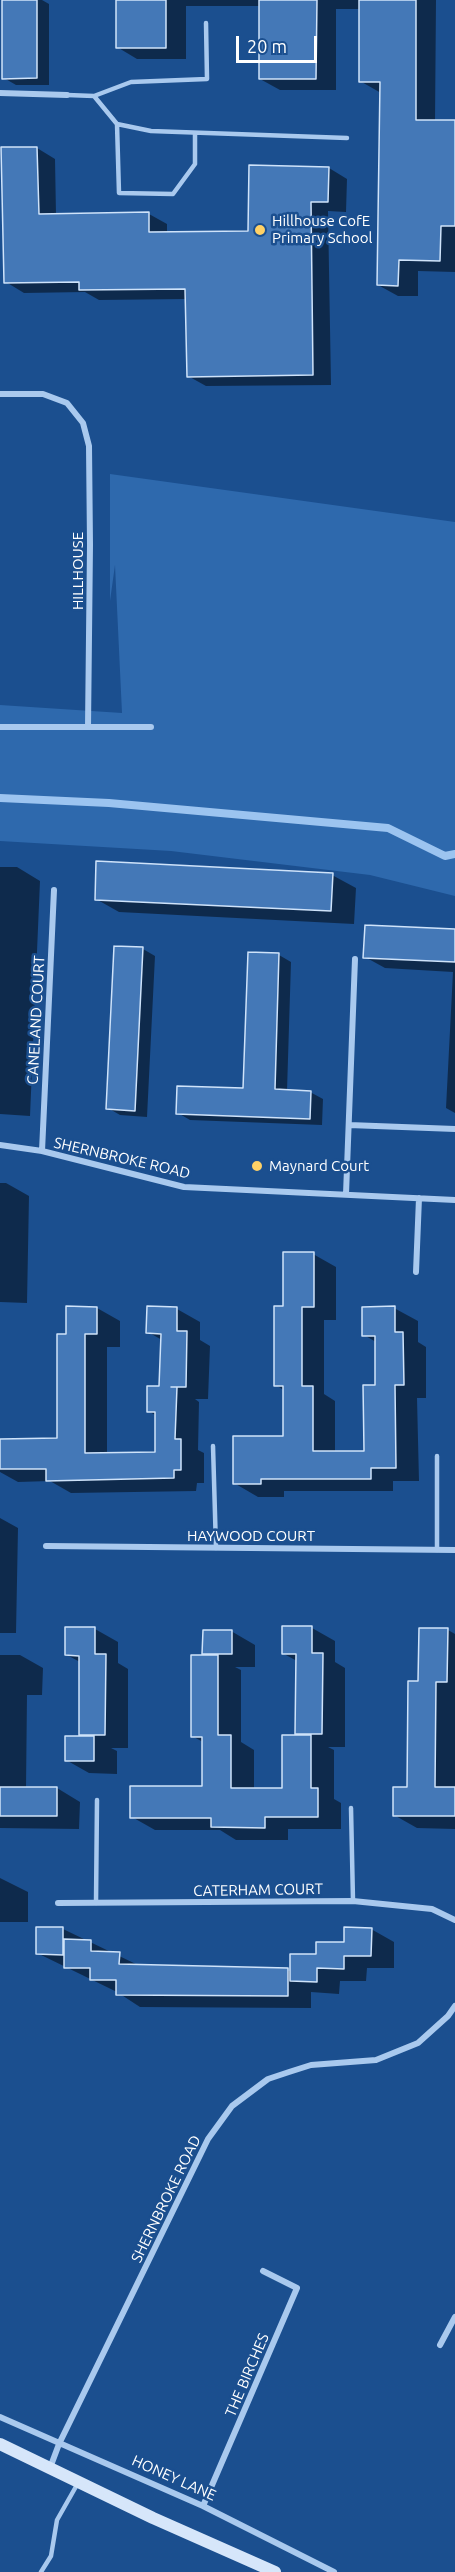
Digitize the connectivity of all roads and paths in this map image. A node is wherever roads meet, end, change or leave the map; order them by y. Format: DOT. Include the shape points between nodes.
graph roads {
  1 [pos="206,23"];
  2 [pos="0,93"];
  3 [pos="67,95"];
  4 [pos="94,96"];
  5 [pos="117,124"];
  6 [pos="195,133"];
  7 [pos="347,138"];
  8 [pos="0,394"];
  9 [pos="0,727"];
  10 [pos="88,727"];
  11 [pos="151,727"];
  12 [pos="54,890"];
  13 [pos="355,959"];
  14 [pos="349,1125"];
  15 [pos="455,1129"];
  16 [pos="0,1145"];
  17 [pos="42,1151"];
  18 [pos="346,1194"];
  19 [pos="419,1198"];
  20 [pos="455,1200"];
  21 [pos="416,1272"];
  22 [pos="213,1446"];
  23 [pos="436,1456"];
  24 [pos="46,1546"];
  25 [pos="216,1548"];
  26 [pos="436,1550"];
  27 [pos="455,1550"];
  28 [pos="97,1800"];
  29 [pos="351,1808"];
  30 [pos="352,1901"];
  31 [pos="58,1903"];
  32 [pos="96,1903"];
  33 [pos="455,1920"];
  34 [pos="455,2006"];
  35 [pos="263,2271"];
  36 [pos="455,2317"];
  37 [pos="440,2345"];
  38 [pos="0,2416"];
  39 [pos="0,2444"];
  40 [pos="59,2444"];
  41 [pos="49,2469"];
  42 [pos="78,2483"];
  43 [pos="203,2506"];
  44 [pos="41,2572"];
  45 [pos="275,2572"];
  46 [pos="333,2572"];
  1 -- 4 [label="lane" via="207,79 131,82"];
  2 -- 3 [label="street"];
  3 -- 4 [label="lane"];
  4 -- 5 [label="lane"];
  5 -- 6 [label="lane" via="151,131"];
  5 -- 6 [label="lane" via="119,192 173,194 195,164"];
  6 -- 7 [label="lane"];
  8 -- 10 [label="street, HILLHOUSE" via="43,394 67,403 83,423 89,446"];
  9 -- 10 [label="street"];
  10 -- 11 [label="street"];
  12 -- 17 [label="street, CANELAND COURT"];
  13 -- 14 [label="street"];
  14 -- 15 [label="street"];
  14 -- 18 [label="street"];
  16 -- 17 [label="street, SHERNBROKE ROAD"];
  17 -- 18 [label="street, SHERNBROKE ROAD" via="184,1187"];
  18 -- 19 [label="street, SHERNBROKE ROAD"];
  19 -- 20 [label="street, SHERNBROKE ROAD"];
  19 -- 21 [label="street"];
  22 -- 25 [label="lane"];
  23 -- 26 [label="lane"];
  24 -- 25 [label="street, HAYWOOD COURT"];
  25 -- 26 [label="street, HAYWOOD COURT"];
  26 -- 27 [label="street, HAYWOOD COURT"];
  28 -- 32 [label="lane"];
  29 -- 30 [label="lane"];
  30 -- 32 [label="street, CATERHAM COURT"];
  30 -- 33 [label="street, CATERHAM COURT" via="432,1909"];
  31 -- 32 [label="street, CATERHAM COURT"];
  34 -- 40 [label="street, SHERNBROKE ROAD" via="418,2043 376,2060 311,2065 268,2079 232,2106 208,2139"];
  35 -- 43 [label="street, THE BIRCHES" via="297,2288"];
  36 -- 37 [label="street"];
  38 -- 40 [label="street, HONEY LANE"];
  39 -- 41 [label="street"];
  40 -- 41 [label="street, SHERNBROKE ROAD"];
  40 -- 43 [label="street, HONEY LANE"];
  41 -- 42 [label="street"];
  42 -- 44 [label="lane" via="57,2520 51,2556"];
  42 -- 45 [label="street"];
  43 -- 46 [label="street, HONEY LANE"];
}
